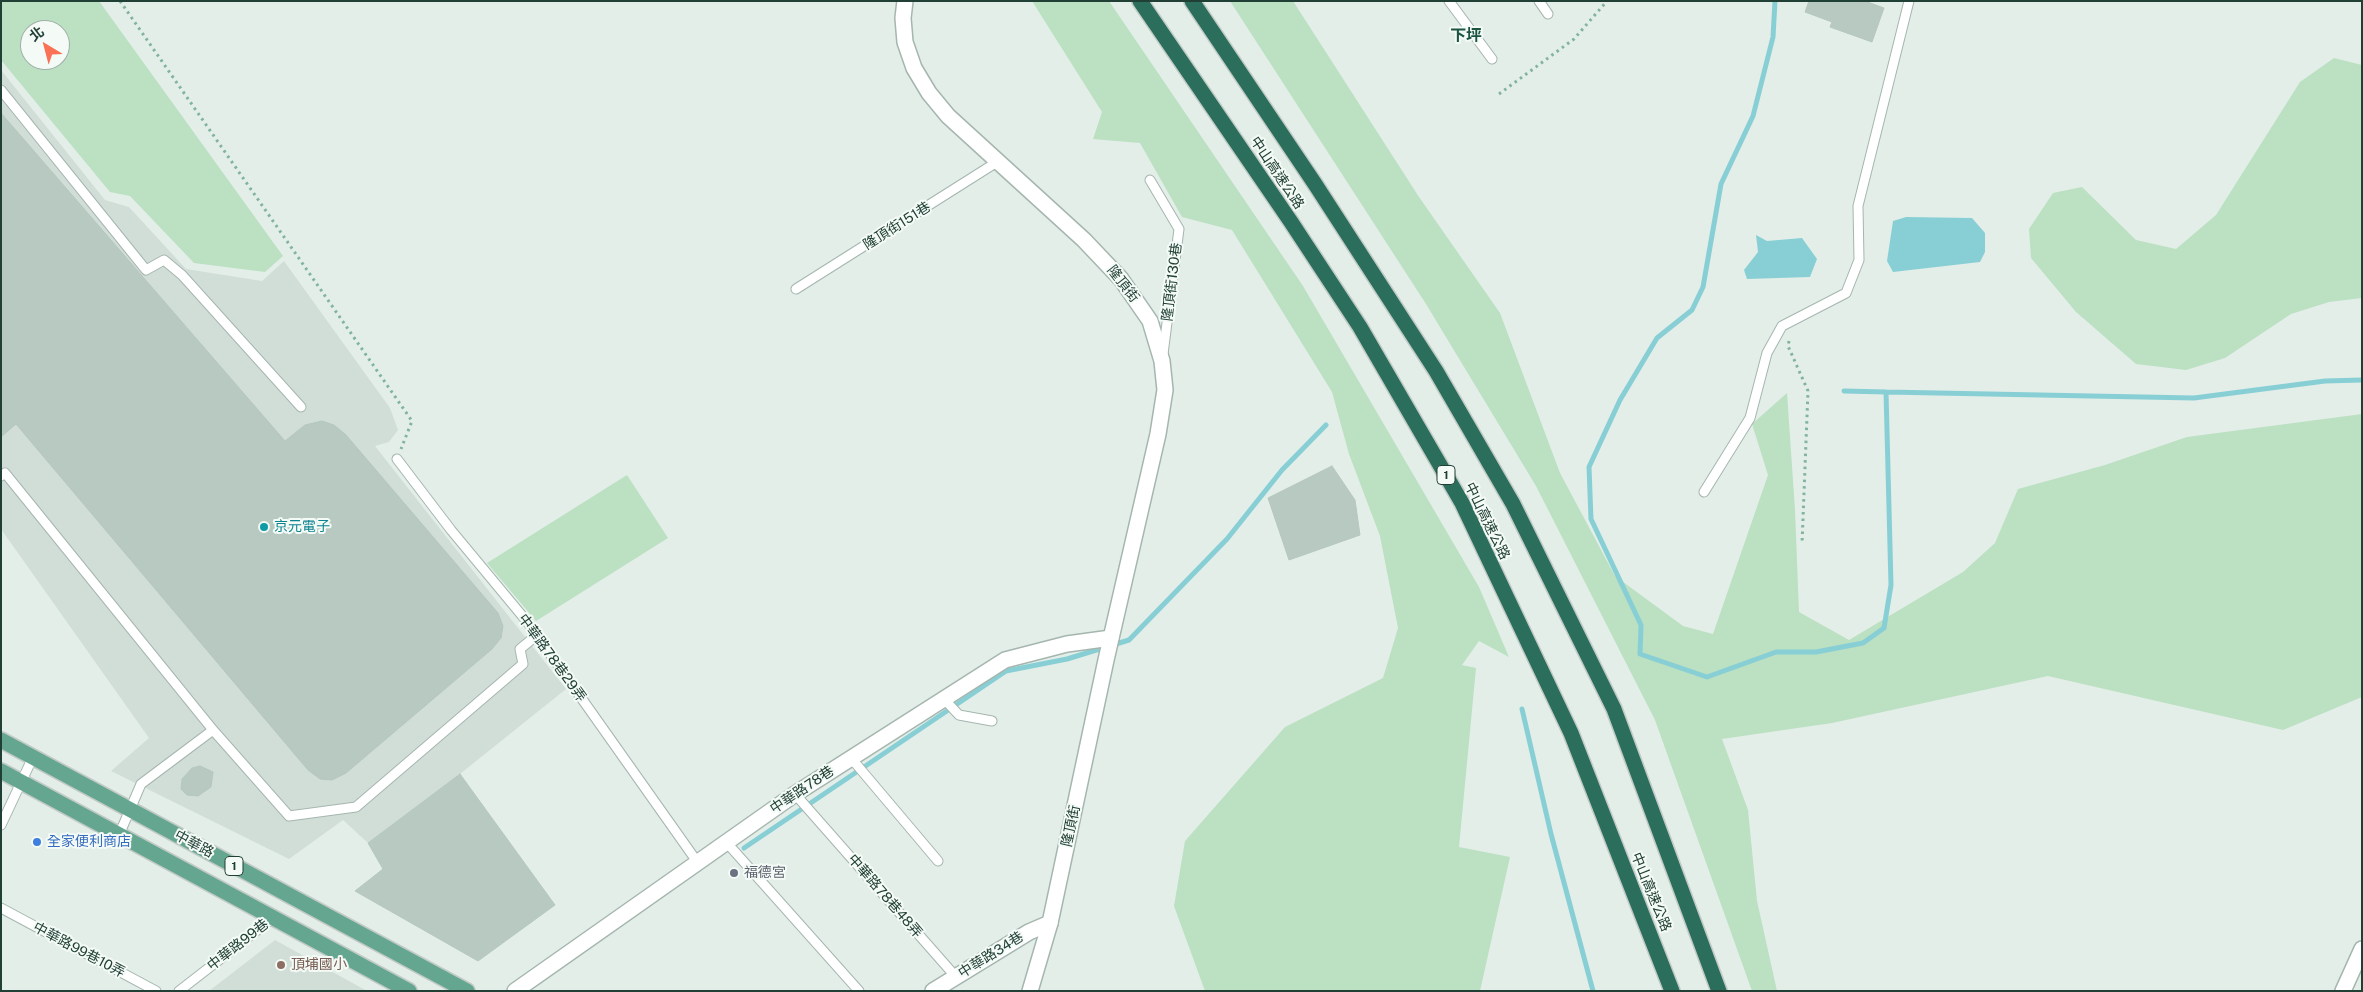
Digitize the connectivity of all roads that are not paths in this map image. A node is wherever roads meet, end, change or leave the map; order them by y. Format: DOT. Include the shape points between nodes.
graph roads {
  1 [pos="905,1"];
  2 [pos="1140,1"];
  3 [pos="1192,1"];
  4 [pos="1449,1"];
  5 [pos="1539,1"];
  6 [pos="1909,1"];
  7 [pos="1548,14"];
  8 [pos="1492,60"];
  9 [pos="1,90"];
  10 [pos="997,162"];
  11 [pos="1150,180"];
  12 [pos="796,289"];
  13 [pos="1162,361"];
  14 [pos="301,407"];
  15 [pos="397,459"];
  16 [pos="1,476"];
  17 [pos="1704,492"];
  18 [pos="537,635"];
  19 [pos="1111,638"];
  20 [pos="945,699"];
  21 [pos="992,721"];
  22 [pos="213,730"];
  23 [pos="1,740"];
  24 [pos="33,757"];
  25 [pos="852,759"];
  26 [pos="1,771"];
  27 [pos="22,782"];
  28 [pos="795,794"];
  29 [pos="130,810"];
  30 [pos="1,825"];
  31 [pos="118,834"];
  32 [pos="727,843"];
  33 [pos="938,861"];
  34 [pos="698,863"];
  35 [pos="1,908"];
  36 [pos="273,918"];
  37 [pos="1050,923"];
  38 [pos="2362,949"];
  39 [pos="956,977"];
  40 [pos="156,991"];
  41 [pos="179,991"];
  42 [pos="408,991"];
  43 [pos="467,991"];
  44 [pos="515,991"];
  45 [pos="859,991"];
  46 [pos="933,991"];
  47 [pos="1030,991"];
  48 [pos="1672,991"];
  49 [pos="1719,991"];
  50 [pos="2343,991"];
  1 -- 10 [label="street, 隆頂街" via="905,42 914,68 948,116"];
  2 -- 48 [label="highway, 中山高速公路 / 1" via="1360,327 1462,503 1571,733"];
  3 -- 49 [label="highway, 中山高速公路" via="1316,184 1436,371 1513,504 1614,709"];
  4 -- 8 [label="lane"];
  5 -- 7 [label="lane"];
  6 -- 17 [label="lane" via="1858,206 1859,260 1846,293 1782,326 1767,353 1750,418"];
  9 -- 14 [label="lane" via="146,270 164,260 182,275"];
  10 -- 12 [label="lane, 隆頂街151巷"];
  10 -- 13 [label="street, 隆頂街" via="1084,240 1121,279 1150,321"];
  11 -- 13 [label="lane, 隆頂街130巷" via="1179,229"];
  13 -- 19 [label="street, 隆頂街" via="1165,390 1158,434"];
  15 -- 18 [label="lane, 中華路78巷29弄"];
  16 -- 22 [label="lane" via="5,473"];
  18 -- 22 [label="lane" via="520,649 523,664 356,807 289,816"];
  18 -- 34 [label="lane, 中華路78巷29弄"];
  19 -- 20 [label="street, 中華路78巷" via="1066,644 1005,660"];
  19 -- 37 [label="street, 隆頂街"];
  20 -- 21 [label="lane" via="959,715"];
  20 -- 25 [label="street, 中華路78巷"];
  22 -- 29 [label="lane" via="141,784"];
  23 -- 24 [label="main road, 中華路 / 1"];
  24 -- 27 [label="lane"];
  24 -- 29 [label="main road, 中華路 / 1"];
  25 -- 28 [label="street, 中華路78巷"];
  25 -- 33 [label="lane"];
  26 -- 27 [label="main road, 中華路 / 1"];
  27 -- 30 [label="lane"];
  27 -- 31 [label="main road, 中華路 / 1"];
  28 -- 32 [label="street, 中華路78巷"];
  28 -- 39 [label="lane, 中華路78巷48弄"];
  29 -- 31 [label="lane"];
  29 -- 43 [label="main road, 中華路 / 1"];
  31 -- 36 [label="main road, 中華路 / 1"];
  32 -- 34 [label="street, 中華路78巷"];
  32 -- 45 [label="lane"];
  34 -- 44 [label="street, 中華路78巷"];
  35 -- 40 [label="lane, 中華路99巷10弄"];
  36 -- 41 [label="lane, 中華路99巷"];
  36 -- 42 [label="main road, 中華路 / 1"];
  37 -- 39 [label="street, 中華路34巷" via="1029,932"];
  37 -- 47 [label="street, 隆頂街"];
  38 -- 50 [label="street"];
  39 -- 46 [label="street, 中華路34巷"];
}
